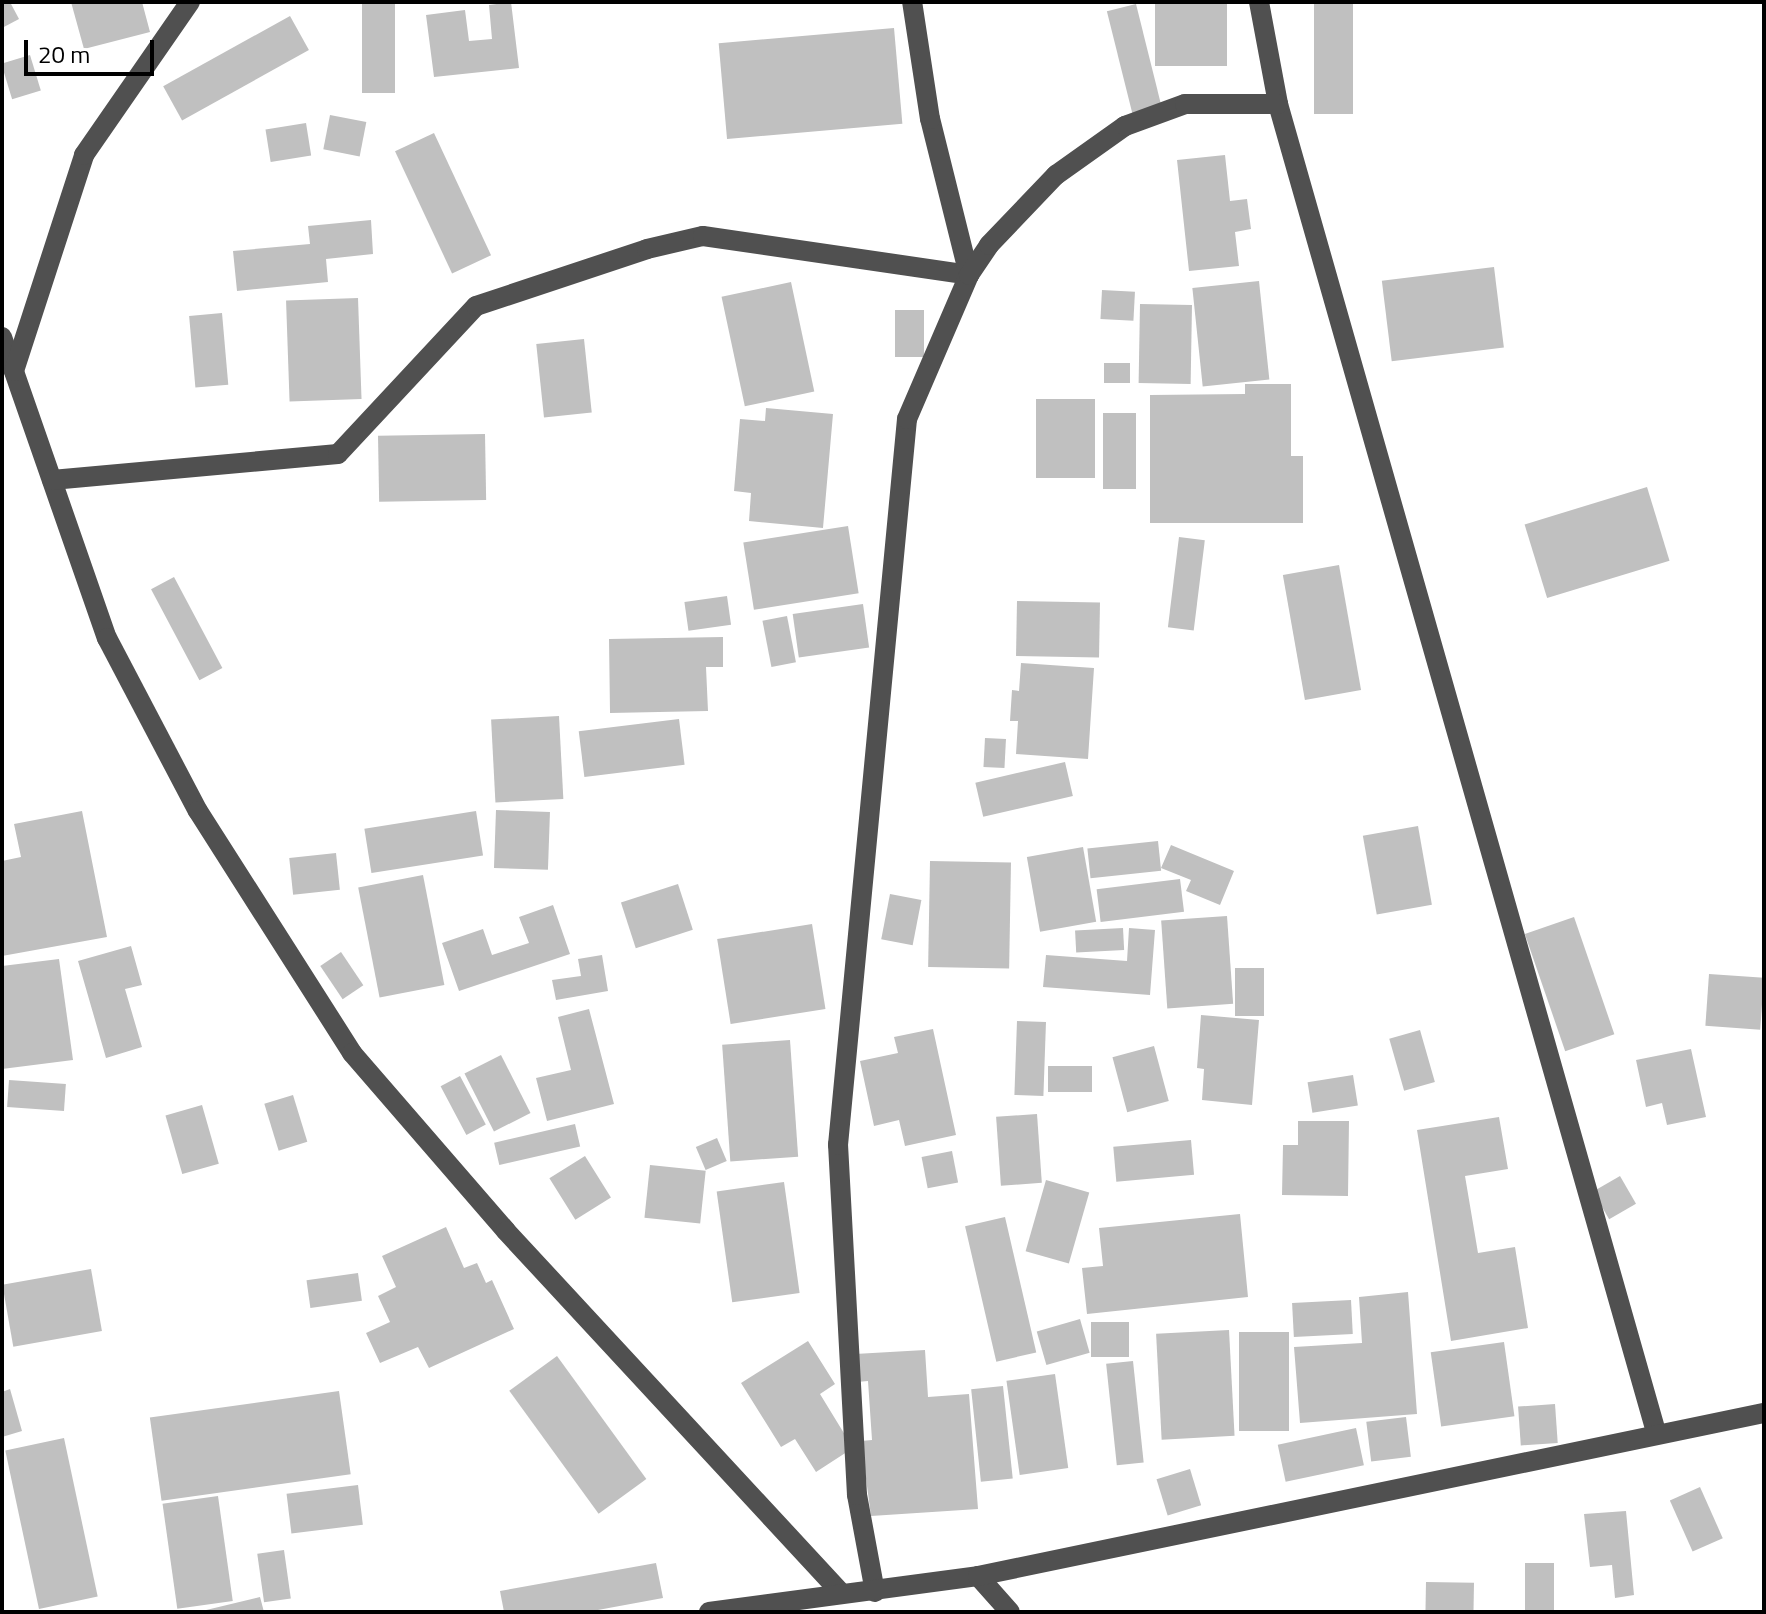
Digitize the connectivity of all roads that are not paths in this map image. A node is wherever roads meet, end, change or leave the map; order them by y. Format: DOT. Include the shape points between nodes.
graph roads {
  1 [pos="190,2"];
  2 [pos="912,2"];
  3 [pos="1259,2"];
  4 [pos="1278,104"];
  5 [pos="969,275"];
  6 [pos="2,337"];
  7 [pos="14,371"];
  8 [pos="52,480"];
  9 [pos="1764,1413"];
  10 [pos="1656,1432"];
  11 [pos="978,1576"];
  12 [pos="840,1592"];
  13 [pos="875,1592"];
  14 [pos="709,1612"];
  15 [pos="1010,1612"];
  1 -- 7 [label="street" via="84,155"];
  2 -- 5 [label="street" via="930,119"];
  3 -- 4 [label="street"];
  4 -- 5 [label="street" via="1185,104 1125,126 1056,175 989,245"];
  4 -- 10 [label="street"];
  5 -- 8 [label="street" via="703,236 647,249 476,306 338,454"];
  5 -- 13 [label="street" via="907,419 838,1145 857,1495"];
  6 -- 7 [label="street"];
  7 -- 8 [label="street"];
  8 -- 12 [label="street" via="121,665 198,811 352,1053 506,1231"];
  9 -- 10 [label="street"];
  10 -- 11 [label="street"];
  11 -- 13 [label="street"];
  11 -- 15 [label="street"];
  12 -- 13 [label="street"];
  12 -- 14 [label="street"];
}
